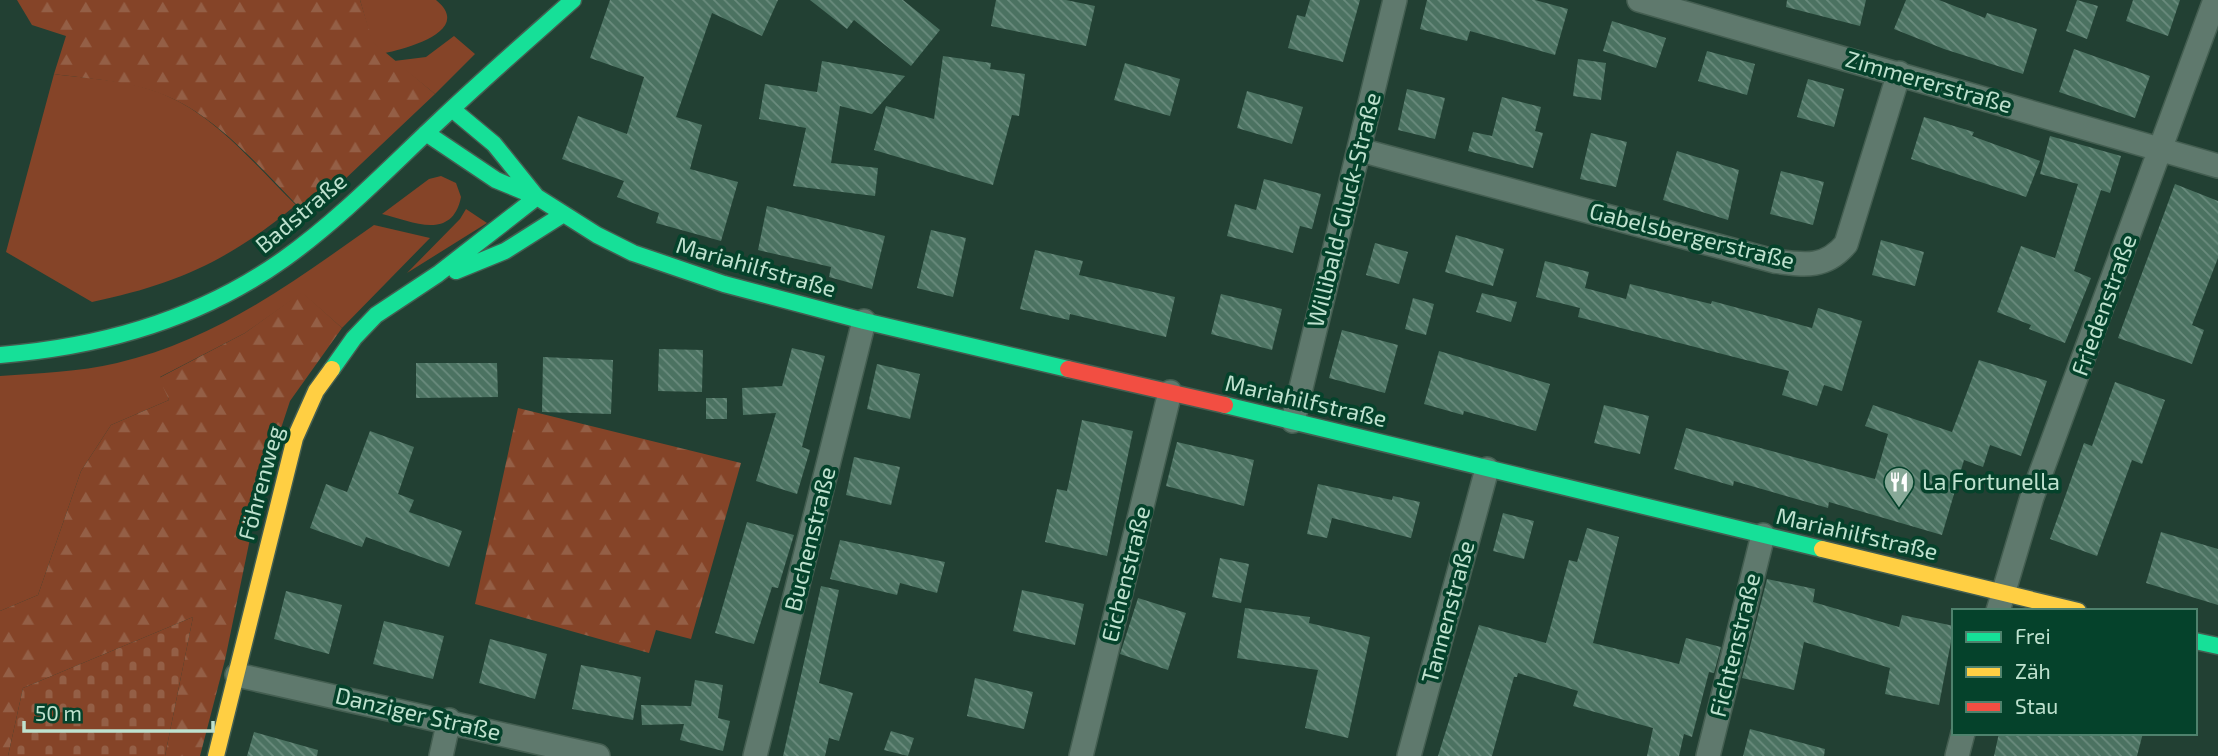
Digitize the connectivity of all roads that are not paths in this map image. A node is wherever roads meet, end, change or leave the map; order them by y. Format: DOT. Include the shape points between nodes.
graph roads {
  1 [pos="573,0"];
  2 [pos="1395,0"];
  3 [pos="1639,0"];
  4 [pos="2215,0"];
  5 [pos="1899,73"];
  6 [pos="452,109"];
  7 [pos="426,133"];
  8 [pos="2162,149"];
  9 [pos="1360,150"];
  10 [pos="2218,166"];
  11 [pos="537,197"];
  12 [pos="562,215"];
  13 [pos="438,274"];
  14 [pos="864,321"];
  15 [pos="0,355"];
  16 [pos="1170,392"];
  17 [pos="1293,421"];
  18 [pos="1488,469"];
  19 [pos="1763,535"];
  20 [pos="2000,601"];
  21 [pos="2062,609"];
  22 [pos="2197,641"];
  23 [pos="2218,646"];
  24 [pos="237,675"];
  25 [pos="449,720"];
  26 [pos="1962,735"];
  27 [pos="216,756"];
  28 [pos="441,756"];
  29 [pos="598,756"];
  30 [pos="755,756"];
  31 [pos="1082,756"];
  32 [pos="1409,756"];
  33 [pos="1707,756"];
  34 [pos="1957,756"];
  1 -- 6 [label="street, Badstraße"];
  2 -- 9 [label="street, Willibald-Gluck-Straße"];
  3 -- 5 [label="street, Zimmererstraße"];
  4 -- 8 [label="street, Friedenstraße"];
  5 -- 8 [label="street, Zimmererstraße"];
  5 -- 9 [label="street, Gabelsbergerstraße" via="1846,244 1835,258 1817,264 1774,261"];
  6 -- 7 [label="street, Badstraße"];
  6 -- 11 [label="street, Mariahilfstraße" via="494,144"];
  7 -- 11 [label="street, Mariahilfstraße" via="496,180"];
  7 -- 15 [label="street, Badstraße" via="302,245 244,285 121,335 52,350"];
  8 -- 10 [label="street, Zimmererstraße"];
  8 -- 20 [label="street, Friedenstraße" via="2032,497"];
  9 -- 17 [label="street, Willibald-Gluck-Straße"];
  11 -- 12 [label="street, Mariahilfstraße"];
  11 -- 13 [label="street, Föhrenweg"];
  12 -- 13 [label="street, Föhrenweg" via="497,255"];
  12 -- 14 [label="street, Mariahilfstraße" via="633,253 724,284"];
  13 -- 24 [label="street, Föhrenweg" via="376,315 316,391 288,463"];
  14 -- 16 [label="street, Mariahilfstraße"];
  14 -- 30 [label="street, Buchenstraße"];
  16 -- 17 [label="street, Mariahilfstraße"];
  16 -- 31 [label="street, Eichenstraße"];
  17 -- 18 [label="street, Mariahilfstraße"];
  18 -- 19 [label="street, Mariahilfstraße"];
  18 -- 32 [label="street, Tannenstraße"];
  19 -- 20 [label="street, Mariahilfstraße"];
  19 -- 33 [label="street, Fichtenstraße"];
  20 -- 21 [label="street, Mariahilfstraße"];
  22 -- 23 [label="street"];
  24 -- 25 [label="street, Danziger Straße"];
  24 -- 27 [label="street, Föhrenweg"];
  25 -- 28 [label="street"];
  25 -- 29 [label="street, Danziger Straße"];
  26 -- 34 [label="street"];
}
